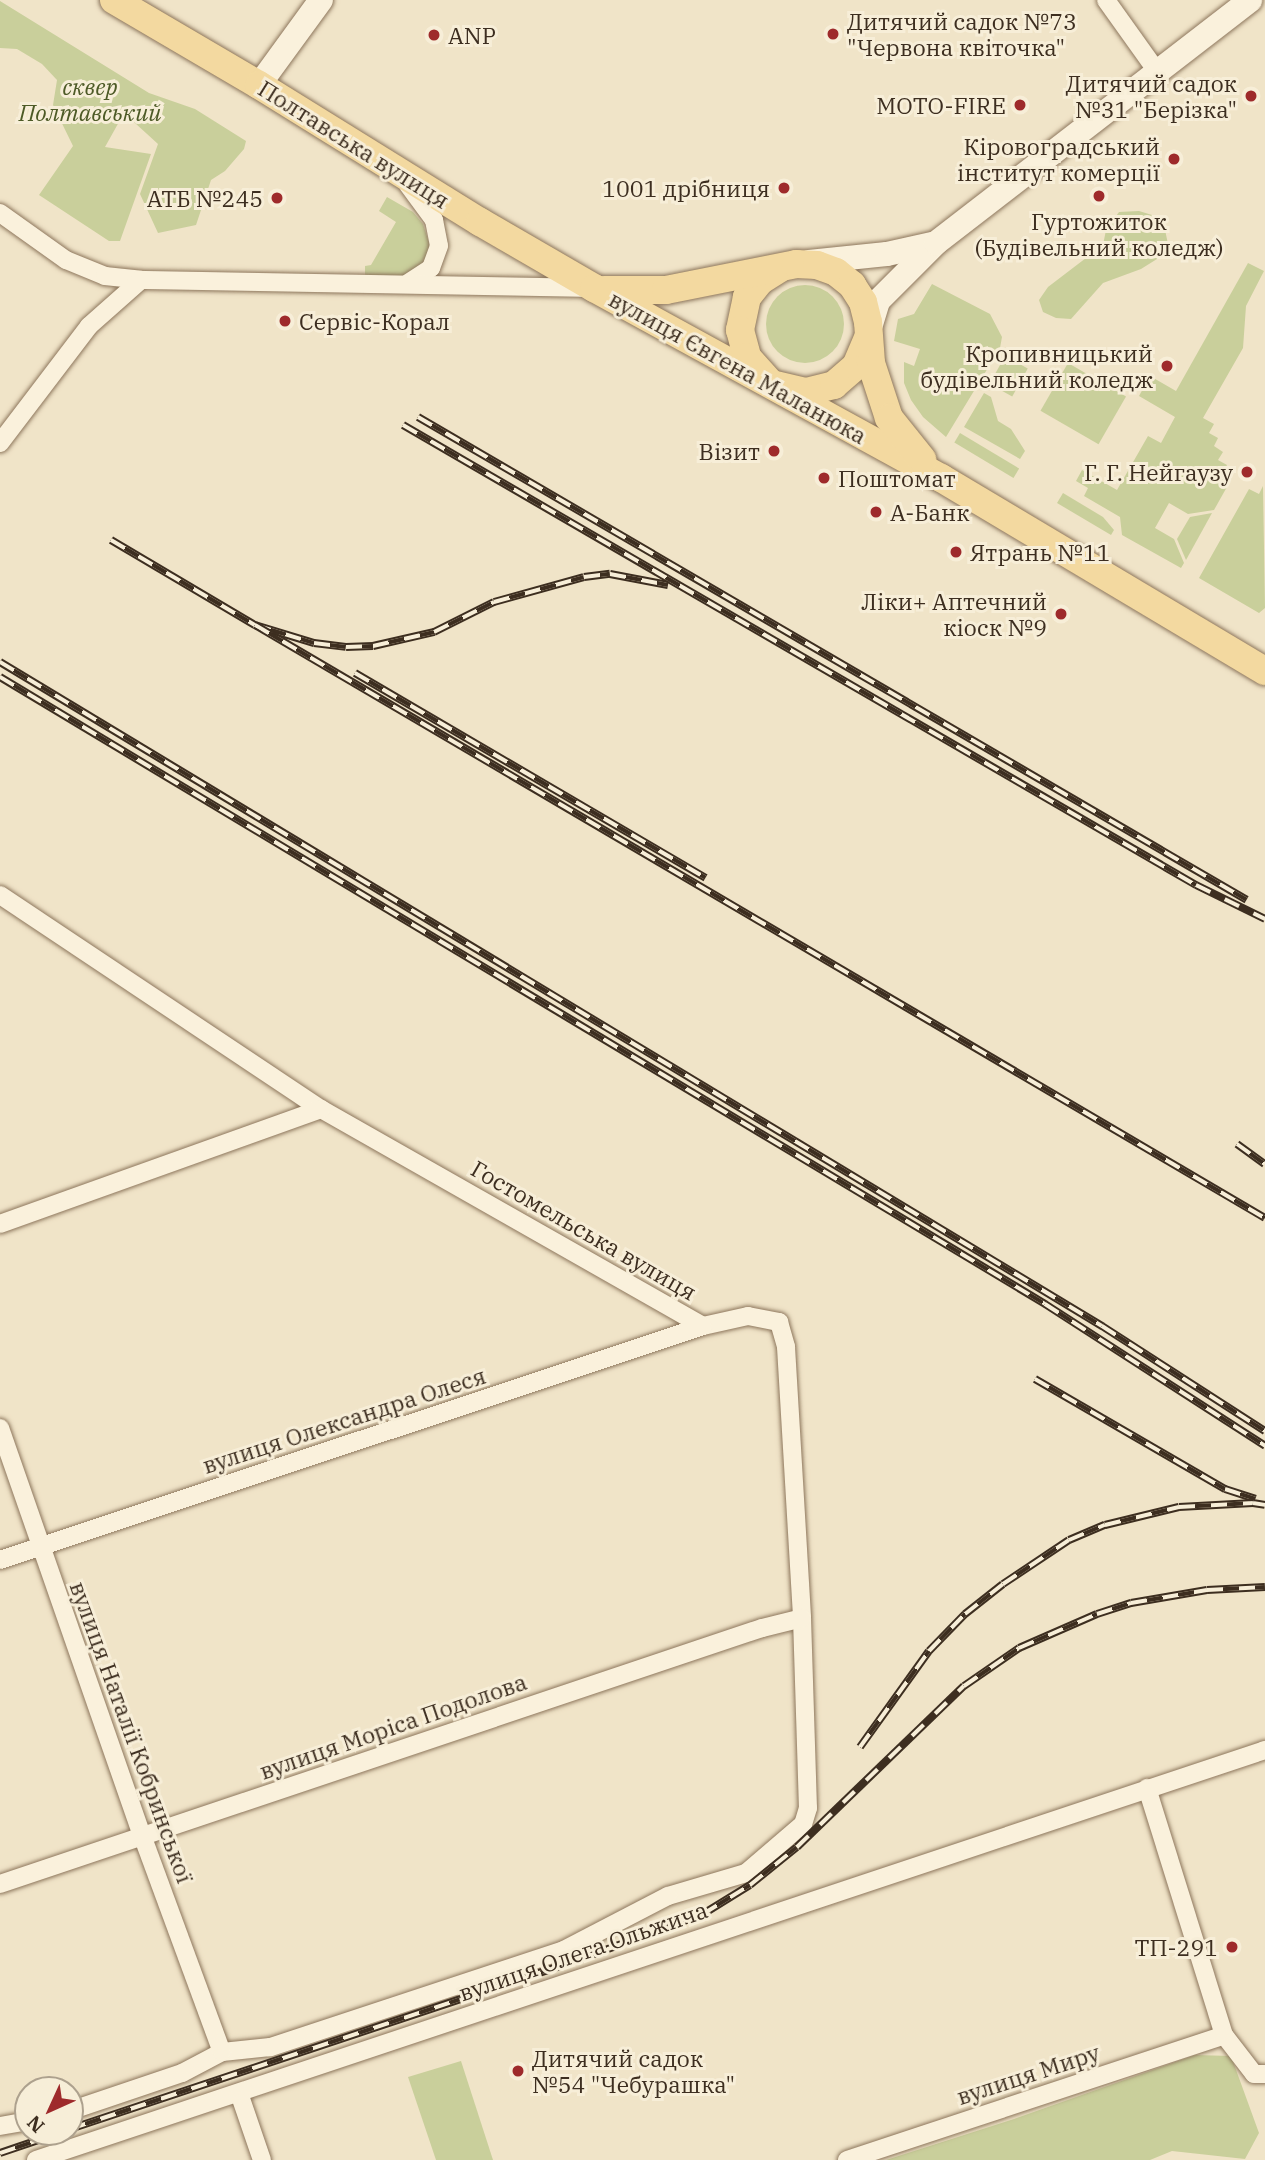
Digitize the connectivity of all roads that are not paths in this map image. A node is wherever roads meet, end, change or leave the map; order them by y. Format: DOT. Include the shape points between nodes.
graph roads {
  1 [pos="114,0"];
  2 [pos="321,0"];
  3 [pos="1106,0"];
  4 [pos="1250,0"];
  5 [pos="1158,73"];
  6 [pos="259,85"];
  7 [pos="398,172"];
  8 [pos="0,213"];
  9 [pos="936,243"];
  10 [pos="796,264"];
  11 [pos="141,280"];
  12 [pos="408,283"];
  13 [pos="594,288"];
  14 [pos="869,331"];
  15 [pos="771,384"];
  16 [pos="0,443"];
  17 [pos="941,478"];
  18 [pos="1265,671"];
  19 [pos="0,895"];
  20 [pos="321,1110"];
  21 [pos="0,1224"];
  22 [pos="703,1326"];
  23 [pos="0,1428"];
  24 [pos="40,1547"];
  25 [pos="0,1560"];
  26 [pos="802,1618"];
  27 [pos="1265,1750"];
  28 [pos="1147,1788"];
  29 [pos="808,1808"];
  30 [pos="142,1835"];
  31 [pos="0,1884"];
  32 [pos="1224,2035"];
  33 [pos="222,2052"];
  34 [pos="1265,2074"];
  35 [pos="239,2093"];
  36 [pos="84,2106"];
  37 [pos="36,2160"];
  38 [pos="262,2160"];
  39 [pos="847,2160"];
  1 -- 6 [label="main road, Полтавська вулиця"];
  2 -- 6 [label="street"];
  3 -- 5 [label="street"];
  4 -- 5 [label="street"];
  5 -- 9 [label="street"];
  6 -- 7 [label="main road, Полтавська вулиця"];
  7 -- 12 [label="street" via="434,220 439,234 437,258 431,268"];
  7 -- 13 [label="main road, Полтавська вулиця"];
  8 -- 11 [label="street, вулиця Євгена Маланюка" via="84,270"];
  9 -- 10 [label="street" via="887,254"];
  9 -- 14 [label="street" via="878,301"];
  10 -- 13 [label="main road" via="666,290"];
  10 -- 14 [label="main road" via="826,268 852,285 863,302"];
  10 -- 15 [label="main road" via="776,269 760,281 747,297 741,315 747,357"];
  11 -- 12 [label="street, вулиця Євгена Маланюка"];
  11 -- 16 [label="street" via="89,326"];
  12 -- 13 [label="street, вулиця Євгена Маланюка"];
  13 -- 15 [label="main road, вулиця Євгена Маланюка"];
  14 -- 15 [label="main road" via="856,366 834,385 806,392"];
  14 -- 17 [label="main road" via="870,363 889,418"];
  15 -- 17 [label="main road, вулиця Євгена Маланюка"];
  17 -- 18 [label="main road, вулиця Євгена Маланюка"];
  19 -- 20 [label="street, Гостомельська вулиця"];
  20 -- 21 [label="street"];
  20 -- 22 [label="street, Гостомельська вулиця"];
  22 -- 24 [label="street, вулиця Олександра Олеся"];
  22 -- 26 [label="street, Гостомельська вулиця" via="748,1316 779,1322 786,1347"];
  23 -- 24 [label="street, вулиця Наталії Кобринської"];
  24 -- 25 [label="street, вулиця Олександра Олеся"];
  24 -- 30 [label="street, вулиця Наталії Кобринської"];
  26 -- 29 [label="street, Гостомельська вулиця"];
  26 -- 30 [label="street, вулиця Моріса Подолова"];
  27 -- 28 [label="street, вулиця Олега Ольжича"];
  28 -- 32 [label="street"];
  28 -- 35 [label="street, вулиця Олега Ольжича"];
  29 -- 33 [label="street, вулиця Олега Ольжича" via="803,1824 746,1873 668,1896 564,1950 270,2046"];
  30 -- 31 [label="street, вулиця Моріса Подолова"];
  30 -- 33 [label="street, вулиця Наталії Кобринської"];
  32 -- 34 [label="street" via="1254,2074"];
  32 -- 39 [label="street, вулиця Миру"];
  33 -- 36 [label="street, вулиця Олега Ольжича" via="183,2073"];
  35 -- 37 [label="street, вулиця Олега Ольжича"];
  35 -- 38 [label="street"];
}
